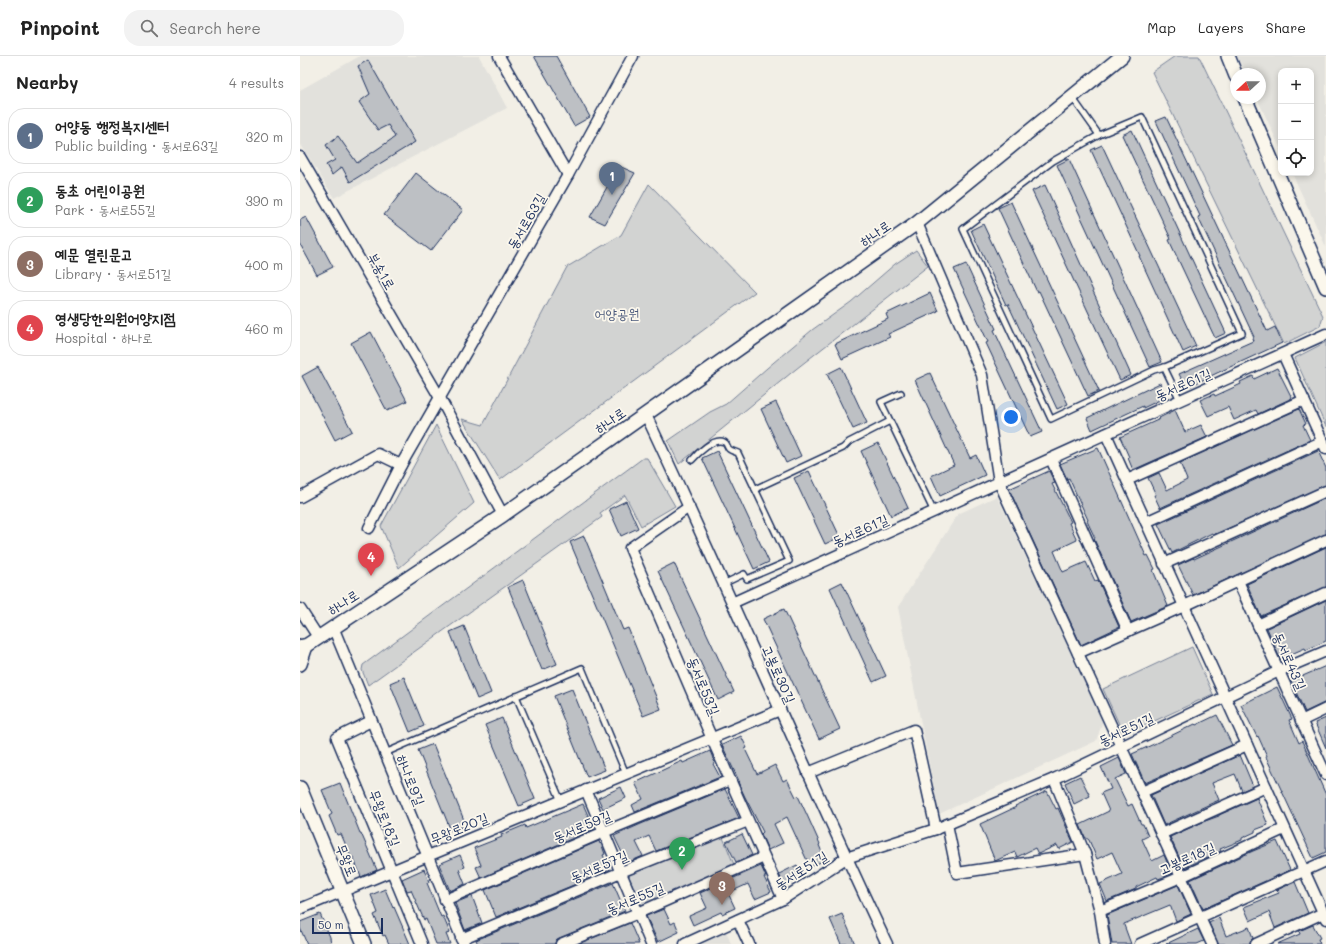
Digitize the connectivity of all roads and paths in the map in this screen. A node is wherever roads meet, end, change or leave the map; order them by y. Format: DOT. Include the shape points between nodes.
graph roads {
  1 [pos="499,56"];
  2 [pos="633,56"];
  3 [pos="1122,56"];
  4 [pos="1228,56"];
  5 [pos="1233,68"];
  6 [pos="1072,97"];
  7 [pos="1248,104"];
  8 [pos="1100,135"];
  9 [pos="300,157"];
  10 [pos="568,175"];
  11 [pos="917,223"];
  12 [pos="1326,287"];
  13 [pos="1326,334"];
  14 [pos="1283,354"];
  15 [pos="1164,367"];
  16 [pos="901,393"];
  17 [pos="440,398"];
  18 [pos="1180,400"];
  19 [pos="1304,400"];
  20 [pos="646,415"];
  21 [pos="890,422"];
  22 [pos="1106,434"];
  23 [pos="1324,445"];
  24 [pos="1051,459"];
  25 [pos="692,460"];
  26 [pos="401,465"];
  27 [pos="1127,480"];
  28 [pos="999,482"];
  29 [pos="755,489"];
  30 [pos="1326,491"];
  31 [pos="300,497"];
  32 [pos="689,507"];
  33 [pos="934,512"];
  34 [pos="503,516"];
  35 [pos="1146,522"];
  36 [pos="369,528"];
  37 [pos="1326,540"];
  38 [pos="1164,564"];
  39 [pos="1238,581"];
  40 [pos="723,584"];
  41 [pos="1326,594"];
  42 [pos="732,603"];
  43 [pos="1184,606"];
  44 [pos="300,609"];
  45 [pos="1258,625"];
  46 [pos="333,627"];
  47 [pos="1128,631"];
  48 [pos="318,637"];
  49 [pos="302,647"];
  50 [pos="1326,651"];
  51 [pos="1078,652"];
  52 [pos="300,664"];
  53 [pos="1279,671"];
  54 [pos="516,696"];
  55 [pos="1226,697"];
  56 [pos="1326,709"];
  57 [pos="780,710"];
  58 [pos="1301,720"];
  59 [pos="371,721"];
  60 [pos="712,739"];
  61 [pos="1247,745"];
  62 [pos="1121,746"];
  63 [pos="385,753"];
  64 [pos="1323,760"];
  65 [pos="808,773"];
  66 [pos="626,774"];
  67 [pos="1326,775"];
  68 [pos="1054,778"];
  69 [pos="730,780"];
  70 [pos="1266,787"];
  71 [pos="300,788"];
  72 [pos="586,790"];
  73 [pos="1142,792"];
  74 [pos="561,801"];
  75 [pos="748,821"];
  76 [pos="946,824"];
  77 [pos="936,829"];
  78 [pos="1284,829"];
  79 [pos="604,832"];
  80 [pos="1161,834"];
  81 [pos="1085,854"];
  82 [pos="427,856"];
  83 [pos="764,857"];
  84 [pos="846,858"];
  85 [pos="1326,861"];
  86 [pos="392,871"];
  87 [pos="1304,871"];
  88 [pos="621,872"];
  89 [pos="1181,877"];
  90 [pos="342,891"];
  91 [pos="783,899"];
  92 [pos="445,900"];
  93 [pos="300,909"];
  94 [pos="1100,912"];
  95 [pos="638,913"];
  96 [pos="1325,916"];
  97 [pos="1200,918"];
  98 [pos="738,920"];
  99 [pos="462,942"];
  100 [pos="364,944"];
  101 [pos="422,944"];
  102 [pos="561,944"];
  103 [pos="651,944"];
  104 [pos="685,944"];
  105 [pos="749,944"];
  106 [pos="887,944"];
  107 [pos="1105,944"];
  108 [pos="1140,944"];
  109 [pos="1212,944"];
  110 [pos="1256,944"];
  1 -- 10 [label="street"];
  2 -- 10 [label="street, 동서로63길"];
  3 -- 6 [label="street, 하나로"];
  4 -- 5 [label="street"];
  6 -- 8 [label="lane"];
  6 -- 11 [label="street, 하나로"];
  7 -- 12 [label="street"];
  8 -- 15 [label="lane" via="1142,117 1242,333"];
  8 -- 15 [label="lane" via="1053,161 963,229 1050,419"];
  9 -- 17 [label="street, 부송1로"];
  10 -- 17 [label="street, 동서로63길"];
  11 -- 20 [label="street, 하나로"];
  11 -- 28 [label="street" via="982,375"];
  13 -- 14 [label="street, 동서로61길"];
  14 -- 18 [label="street, 동서로61길"];
  14 -- 19 [label="street"];
  15 -- 18 [label="lane"];
  16 -- 21 [label="lane" via="881,402"];
  17 -- 26 [label="street"];
  17 -- 34 [label="street, 부송1로"];
  18 -- 22 [label="street, 동서로61길"];
  19 -- 23 [label="street"];
  19 -- 27 [label="street"];
  20 -- 32 [label="street, 고봉로30길"];
  20 -- 34 [label="street, 하나로"];
  21 -- 29 [label="lane" via="849,442 843,448"];
  21 -- 33 [label="lane"];
  22 -- 24 [label="street, 동서로61길"];
  22 -- 27 [label="street"];
  23 -- 35 [label="street"];
  24 -- 28 [label="street, 동서로61길"];
  24 -- 47 [label="street"];
  25 -- 29 [label="lane" via="707,446 719,440 723,441 730,450 738,453"];
  26 -- 31 [label="street" via="378,454"];
  26 -- 36 [label="street"];
  27 -- 35 [label="street"];
  28 -- 33 [label="street, 동서로61길"];
  28 -- 51 [label="street"];
  29 -- 40 [label="lane" via="789,561 747,579 744,574"];
  30 -- 38 [label="street"];
  32 -- 40 [label="street, 고봉로30길"];
  32 -- 60 [label="street, 동서로53길" via="630,548"];
  33 -- 42 [label="street, 동서로61길"];
  34 -- 46 [label="street, 하나로"];
  35 -- 38 [label="street"];
  37 -- 39 [label="street"];
  38 -- 43 [label="street"];
  39 -- 43 [label="street"];
  39 -- 45 [label="street, 동서로43길"];
  40 -- 42 [label="street, 고봉로30길"];
  41 -- 45 [label="street"];
  42 -- 57 [label="street, 고봉로30길"];
  43 -- 47 [label="street"];
  43 -- 55 [label="street"];
  44 -- 48 [label="street"];
  45 -- 53 [label="street, 동서로43길"];
  46 -- 48 [label="street, 하나로"];
  46 -- 59 [label="street, 하나로9길"];
  47 -- 51 [label="street"];
  48 -- 49 [label="street, 하나로"];
  49 -- 52 [label="street"];
  50 -- 53 [label="street, 동서로51길"];
  51 -- 62 [label="street"];
  53 -- 55 [label="street, 동서로51길"];
  53 -- 58 [label="street, 동서로43길"];
  54 -- 63 [label="lane"];
  54 -- 66 [label="lane" via="582,668"];
  54 -- 74 [label="lane"];
  55 -- 61 [label="street"];
  55 -- 62 [label="street, 동서로51길"];
  56 -- 58 [label="street"];
  57 -- 60 [label="street, 무왕로20길"];
  57 -- 65 [label="street, 고봉로30길"];
  58 -- 64 [label="street, 동서로43길"];
  59 -- 63 [label="street, 하나로9길"];
  59 -- 86 [label="street, 무왕로18길" via="336,738"];
  60 -- 66 [label="street, 무왕로20길"];
  60 -- 69 [label="street, 동서로53길"];
  61 -- 70 [label="street"];
  61 -- 73 [label="street"];
  62 -- 68 [label="street, 동서로51길"];
  62 -- 73 [label="street"];
  63 -- 82 [label="street, 하나로9길"];
  64 -- 67 [label="street, 동서로43길"];
  65 -- 77 [label="street" via="914,730"];
  65 -- 84 [label="street, 고봉로30길"];
  66 -- 72 [label="street, 무왕로20길"];
  68 -- 76 [label="street, 동서로51길"];
  68 -- 81 [label="street"];
  69 -- 75 [label="street, 동서로53길"];
  69 -- 79 [label="street, 동서로59길"];
  70 -- 78 [label="street"];
  70 -- 80 [label="street"];
  71 -- 90 [label="street, 무왕로"];
  72 -- 74 [label="street, 무왕로20길"];
  72 -- 79 [label="street"];
  73 -- 80 [label="street"];
  74 -- 82 [label="street, 무왕로20길"];
  75 -- 83 [label="street, 동서로53길"];
  75 -- 88 [label="street, 동서로57길"];
  76 -- 77 [label="street, 동서로51길"];
  76 -- 81 [label="street" via="957,873"];
  77 -- 84 [label="street, 동서로51길"];
  78 -- 87 [label="street"];
  78 -- 89 [label="street, 고봉로18길"];
  79 -- 88 [label="street"];
  79 -- 92 [label="street, 동서로59길"];
  80 -- 89 [label="street"];
  81 -- 94 [label="street"];
  82 -- 86 [label="street, 무왕로20길"];
  82 -- 92 [label="street, 하나로9길"];
  83 -- 91 [label="street, 동서로53길"];
  83 -- 95 [label="street, 동서로55길"];
  84 -- 91 [label="street, 동서로51길"];
  84 -- 106 [label="street, 고봉로30길"];
  85 -- 87 [label="street"];
  86 -- 90 [label="street, 무왕로20길"];
  86 -- 101 [label="street, 무왕로18길"];
  87 -- 96 [label="street"];
  87 -- 97 [label="street"];
  88 -- 95 [label="street"];
  88 -- 99 [label="street, 동서로57길"];
  89 -- 94 [label="street, 고봉로18길"];
  89 -- 97 [label="street"];
  90 -- 93 [label="street, 무왕로20길"];
  90 -- 100 [label="street, 무왕로"];
  91 -- 98 [label="street, 동서로51길"];
  92 -- 99 [label="street, 하나로9길"];
  94 -- 107 [label="street"];
  95 -- 102 [label="street, 동서로55길"];
  95 -- 103 [label="street"];
  96 -- 110 [label="street"];
  97 -- 108 [label="street"];
  97 -- 109 [label="street"];
  98 -- 104 [label="street, 동서로51길"];
  98 -- 105 [label="street"];
}
